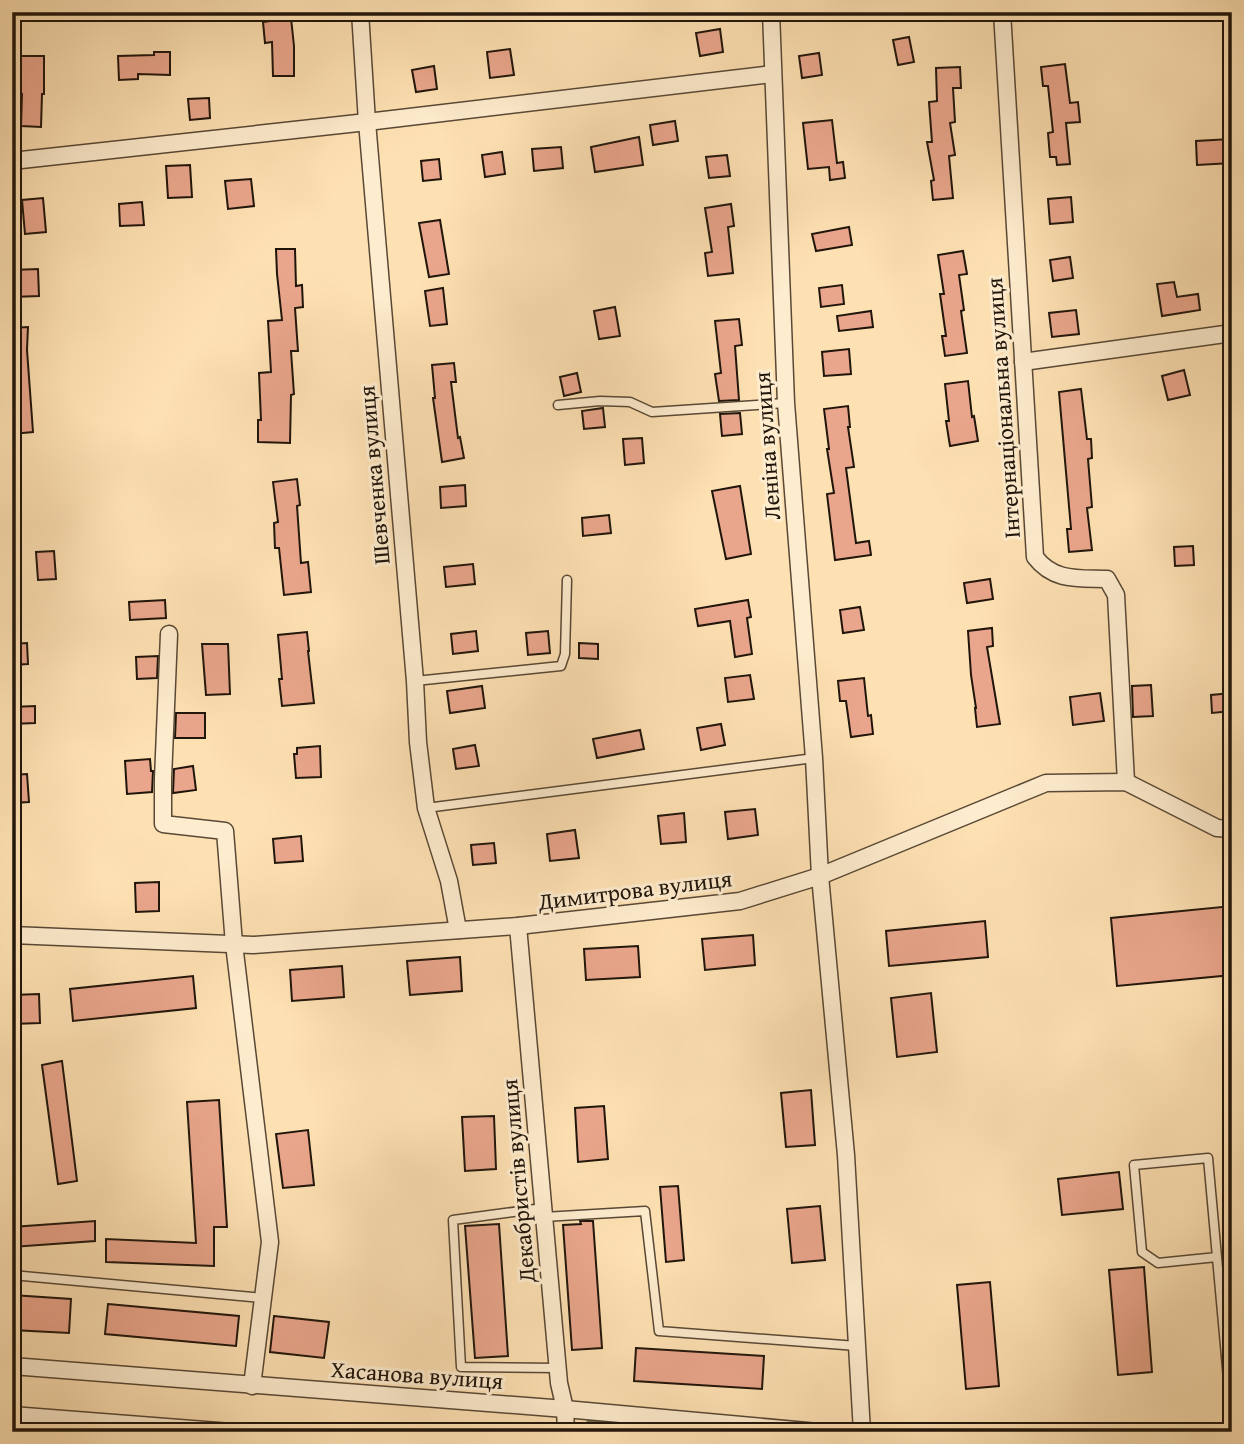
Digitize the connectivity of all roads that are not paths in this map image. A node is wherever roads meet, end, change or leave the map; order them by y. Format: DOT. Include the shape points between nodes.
graph roads {
  1 [pos="360,12"];
  2 [pos="771,12"];
  3 [pos="1002,12"];
  4 [pos="772,74"];
  5 [pos="367,121"];
  6 [pos="12,160"];
  7 [pos="1232,333"];
  8 [pos="1023,362"];
  9 [pos="786,403"];
  10 [pos="558,405"];
  11 [pos="567,580"];
  12 [pos="169,634"];
  13 [pos="415,681"];
  14 [pos="814,758"];
  15 [pos="1126,782"];
  16 [pos="426,808"];
  17 [pos="1232,829"];
  18 [pos="820,876"];
  19 [pos="518,926"];
  20 [pos="458,930"];
  21 [pos="12,936"];
  22 [pos="233,944"];
  23 [pos="544,1213"];
  24 [pos="1217,1257"];
  25 [pos="12,1275"];
  26 [pos="263,1298"];
  27 [pos="857,1346"];
  28 [pos="12,1366"];
  29 [pos="558,1368"];
  30 [pos="251,1386"];
  31 [pos="565,1409"];
  32 [pos="12,1415"];
  33 [pos="1232,1423"];
  34 [pos="83,1426"];
  35 [pos="231,1432"];
  36 [pos="566,1432"];
  37 [pos="818,1432"];
  38 [pos="862,1432"];
  1 -- 5 [label="street, Шевченка вулиця"];
  2 -- 4 [label="street, Леніна вулиця"];
  3 -- 8 [label="street, Інтернаціональна вулиця"];
  4 -- 5 [label="street"];
  4 -- 9 [label="street, Леніна вулиця"];
  5 -- 6 [label="street"];
  5 -- 13 [label="street, Шевченка вулиця"];
  7 -- 8 [label="street"];
  8 -- 15 [label="street, Інтернаціональна вулиця" via="1035,557 1044,569 1068,578 1108,579 1116,595"];
  9 -- 10 [label="lane" via="652,412 630,402"];
  9 -- 14 [label="street, Леніна вулиця"];
  11 -- 13 [label="lane" via="561,666"];
  12 -- 22 [label="street" via="163,824 225,831"];
  13 -- 16 [label="street, Шевченка вулиця"];
  14 -- 16 [label="lane"];
  14 -- 18 [label="street, Леніна вулиця"];
  15 -- 17 [label="street, Димитрова вулиця" via="1217,828"];
  15 -- 18 [label="street, Димитрова вулиця" via="1046,783"];
  16 -- 20 [label="street, Шевченка вулиця" via="449,881"];
  18 -- 19 [label="street, Димитрова вулиця" via="740,901"];
  18 -- 27 [label="street, Леніна вулиця" via="846,1155"];
  19 -- 20 [label="street, Димитрова вулиця"];
  19 -- 23 [label="street, Декабристів вулиця"];
  20 -- 22 [label="street, Димитрова вулиця"];
  21 -- 22 [label="street, Димитрова вулиця"];
  22 -- 26 [label="street" via="270,1242"];
  23 -- 27 [label="lane" via="645,1211 659,1331"];
  23 -- 29 [label="street, Декабристів вулиця"];
  23 -- 29 [label="lane" via="453,1220 461,1367"];
  24 -- 24 [label="lane" via="1208,1158 1134,1165 1142,1252 1158,1263"];
  24 -- 33 [label="lane"];
  25 -- 26 [label="lane"];
  26 -- 30 [label="street"];
  27 -- 38 [label="street, Леніна вулиця"];
  28 -- 30 [label="street, Хасанова вулиця"];
  29 -- 31 [label="street, Декабристів вулиця"];
  30 -- 31 [label="street, Хасанова вулиця"];
  31 -- 36 [label="street, Декабристів вулиця"];
  31 -- 37 [label="street, Хасанова вулиця"];
  32 -- 34 [label="street"];
  34 -- 35 [label="street"];
}
